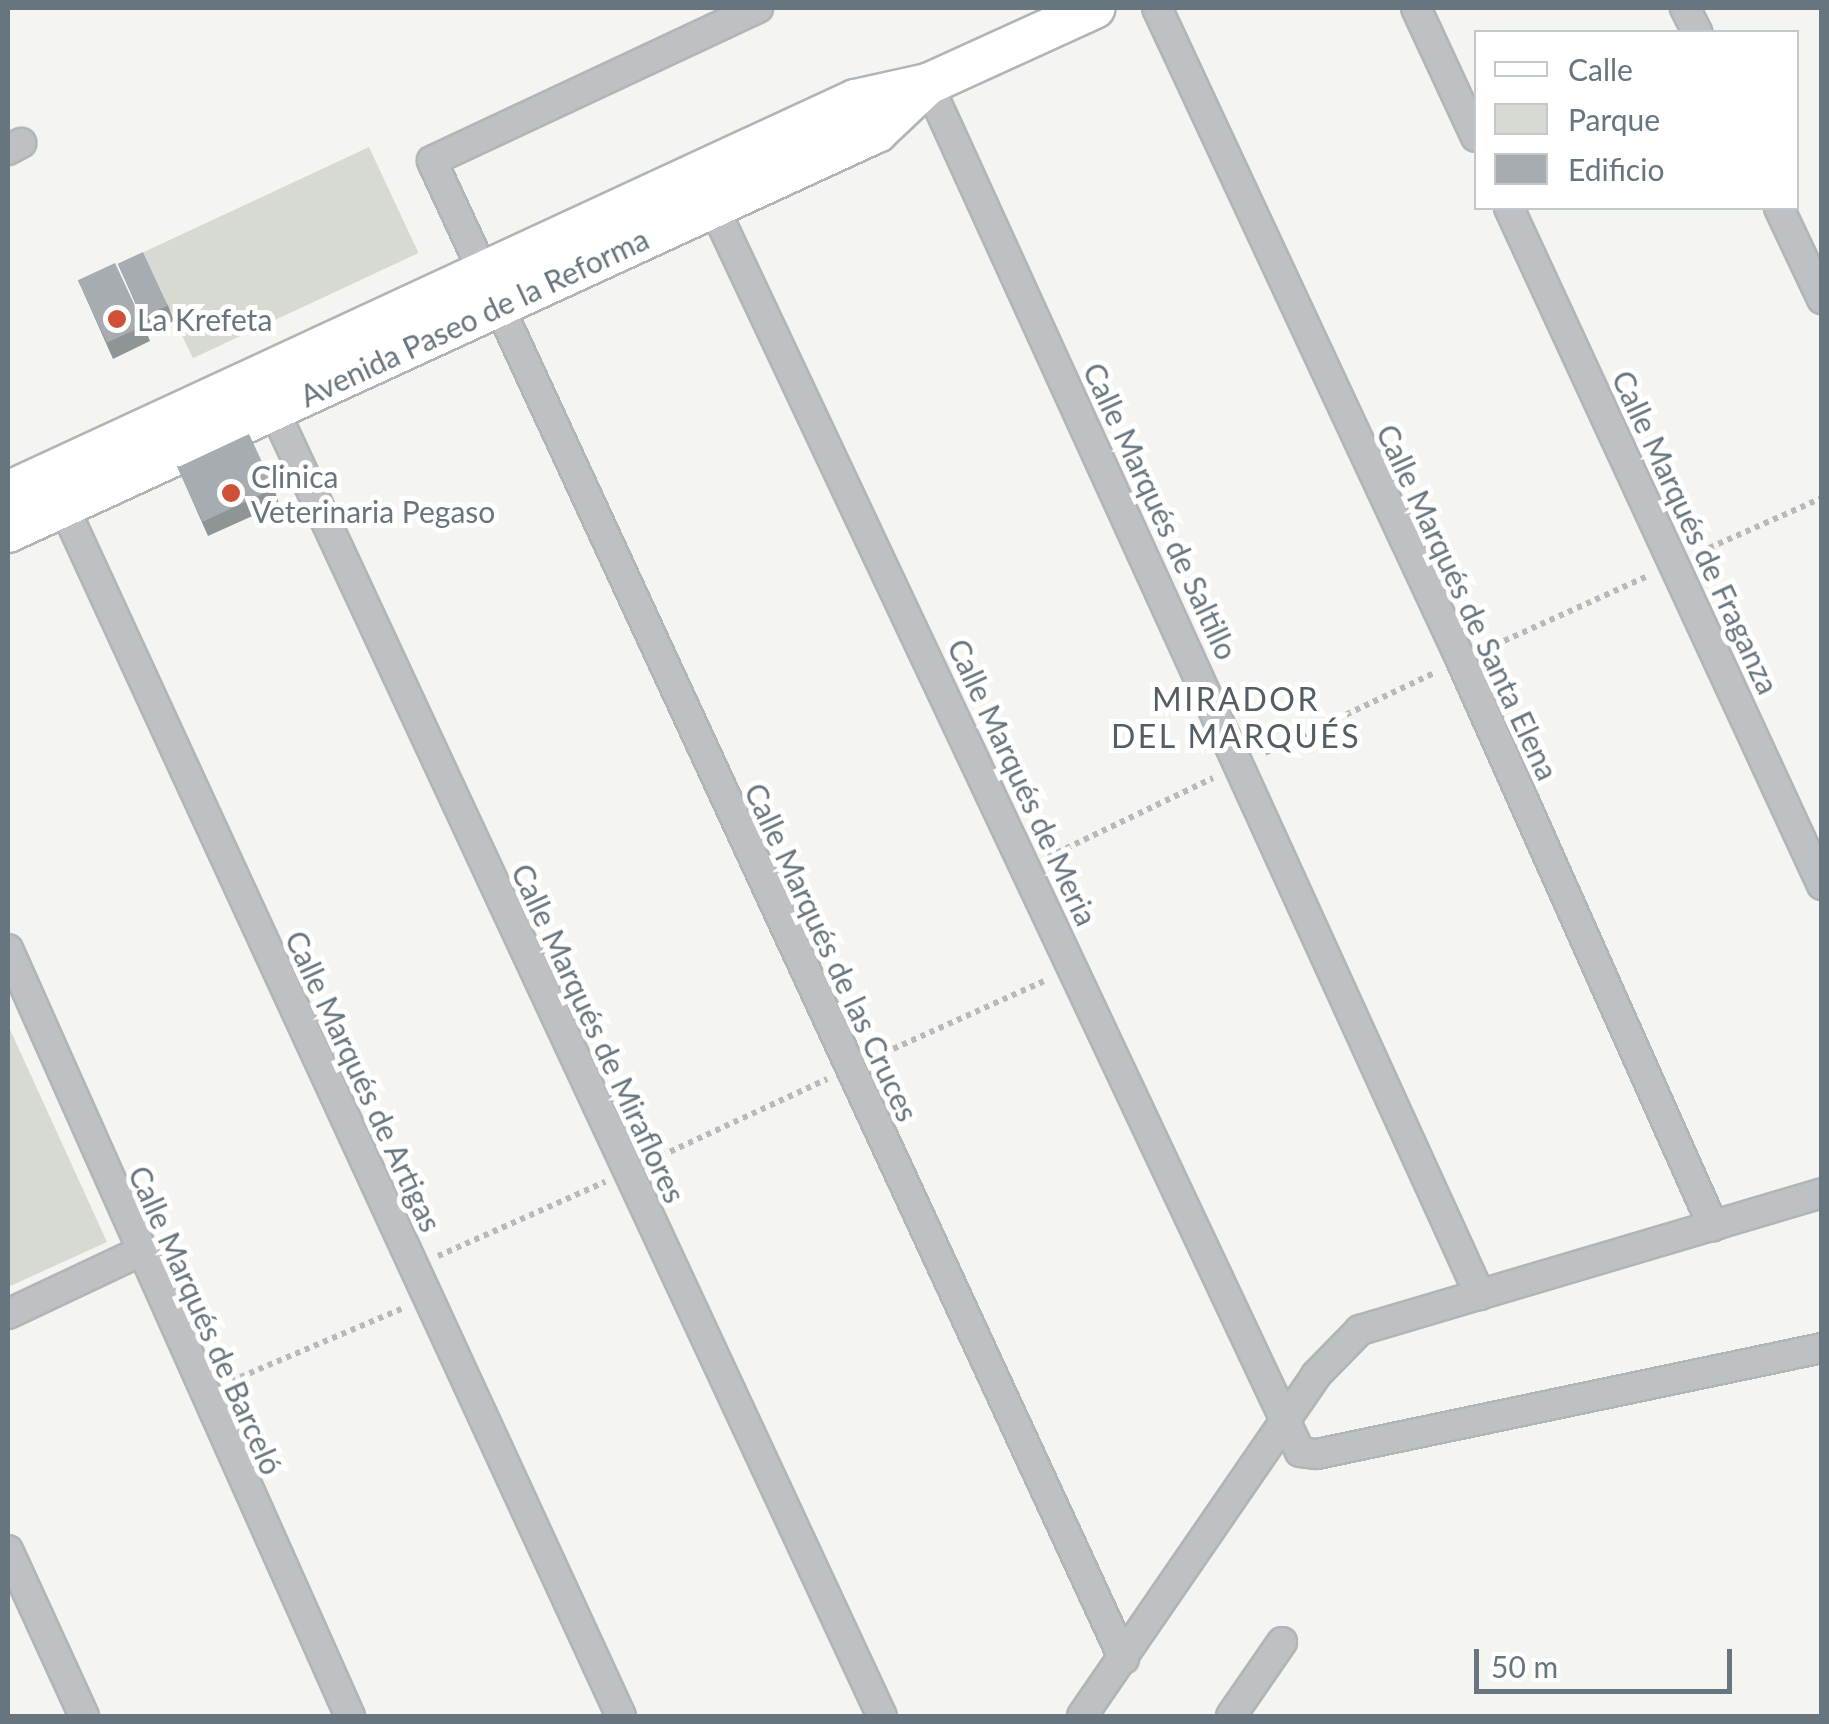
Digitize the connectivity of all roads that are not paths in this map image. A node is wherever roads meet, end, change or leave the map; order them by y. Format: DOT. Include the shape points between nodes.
graph roads {
  1 [pos="758,8"];
  2 [pos="1095,8"];
  3 [pos="1158,8"];
  4 [pos="1416,8"];
  5 [pos="928,84"];
  6 [pos="1474,133"];
  7 [pos="705,189"];
  8 [pos="1510,210"];
  9 [pos="1779,210"];
  10 [pos="491,288"];
  11 [pos="1822,299"];
  12 [pos="266,393"];
  13 [pos="56,489"];
  14 [pos="8,492"];
  15 [pos="8,532"];
  16 [pos="1822,885"];
  17 [pos="8,949"];
  18 [pos="1822,1193"];
  19 [pos="1713,1226"];
  20 [pos="139,1252"];
  21 [pos="1480,1295"];
  22 [pos="8,1314"];
  23 [pos="1822,1348"];
  24 [pos="1282,1423"];
  25 [pos="8,1550"];
  26 [pos="1282,1642"];
  27 [pos="1124,1658"];
  28 [pos="84,1716"];
  29 [pos="350,1716"];
  30 [pos="621,1716"];
  31 [pos="882,1716"];
  32 [pos="1082,1716"];
  33 [pos="1231,1716"];
  1 -- 10 [label="street, Calle Marqués de las Cruces" via="432,160"];
  2 -- 5 [label="street, Avenida Paseo de la Reforma"];
  3 -- 19 [label="street, Calle Marqués de Santa Elena" via="1461,660"];
  4 -- 6 [label="street"];
  5 -- 7 [label="street, Avenida Paseo de la Reforma" via="876,132"];
  5 -- 21 [label="street, Calle Marqués de Saltillo"];
  7 -- 10 [label="street, Avenida Paseo de la Reforma"];
  7 -- 24 [label="street, Calle Marqués de Meria" via="1029,866"];
  8 -- 16 [label="street, Calle Marqués de Fraganza"];
  9 -- 11 [label="street"];
  10 -- 12 [label="street, Avenida Paseo de la Reforma"];
  10 -- 27 [label="street, Calle Marqués de las Cruces"];
  12 -- 13 [label="street, Avenida Paseo de la Reforma"];
  12 -- 31 [label="street, Calle Marqués de Miraflores"];
  13 -- 14 [label="street, Avenida Paseo de la Reforma"];
  13 -- 15 [label="street, Avenida Paseo de la Reforma"];
  13 -- 30 [label="street, Calle Marqués de Artigas"];
  17 -- 20 [label="street, Calle Marqués de Barceló"];
  18 -- 19 [label="street"];
  19 -- 21 [label="street"];
  20 -- 22 [label="street"];
  20 -- 29 [label="street, Calle Marqués de Barceló"];
  21 -- 24 [label="street" via="1360,1330"];
  23 -- 24 [label="street" via="1317,1454 1300,1452"];
  24 -- 27 [label="street"];
  25 -- 28 [label="street"];
  26 -- 33 [label="street"];
  27 -- 32 [label="street"];
}
